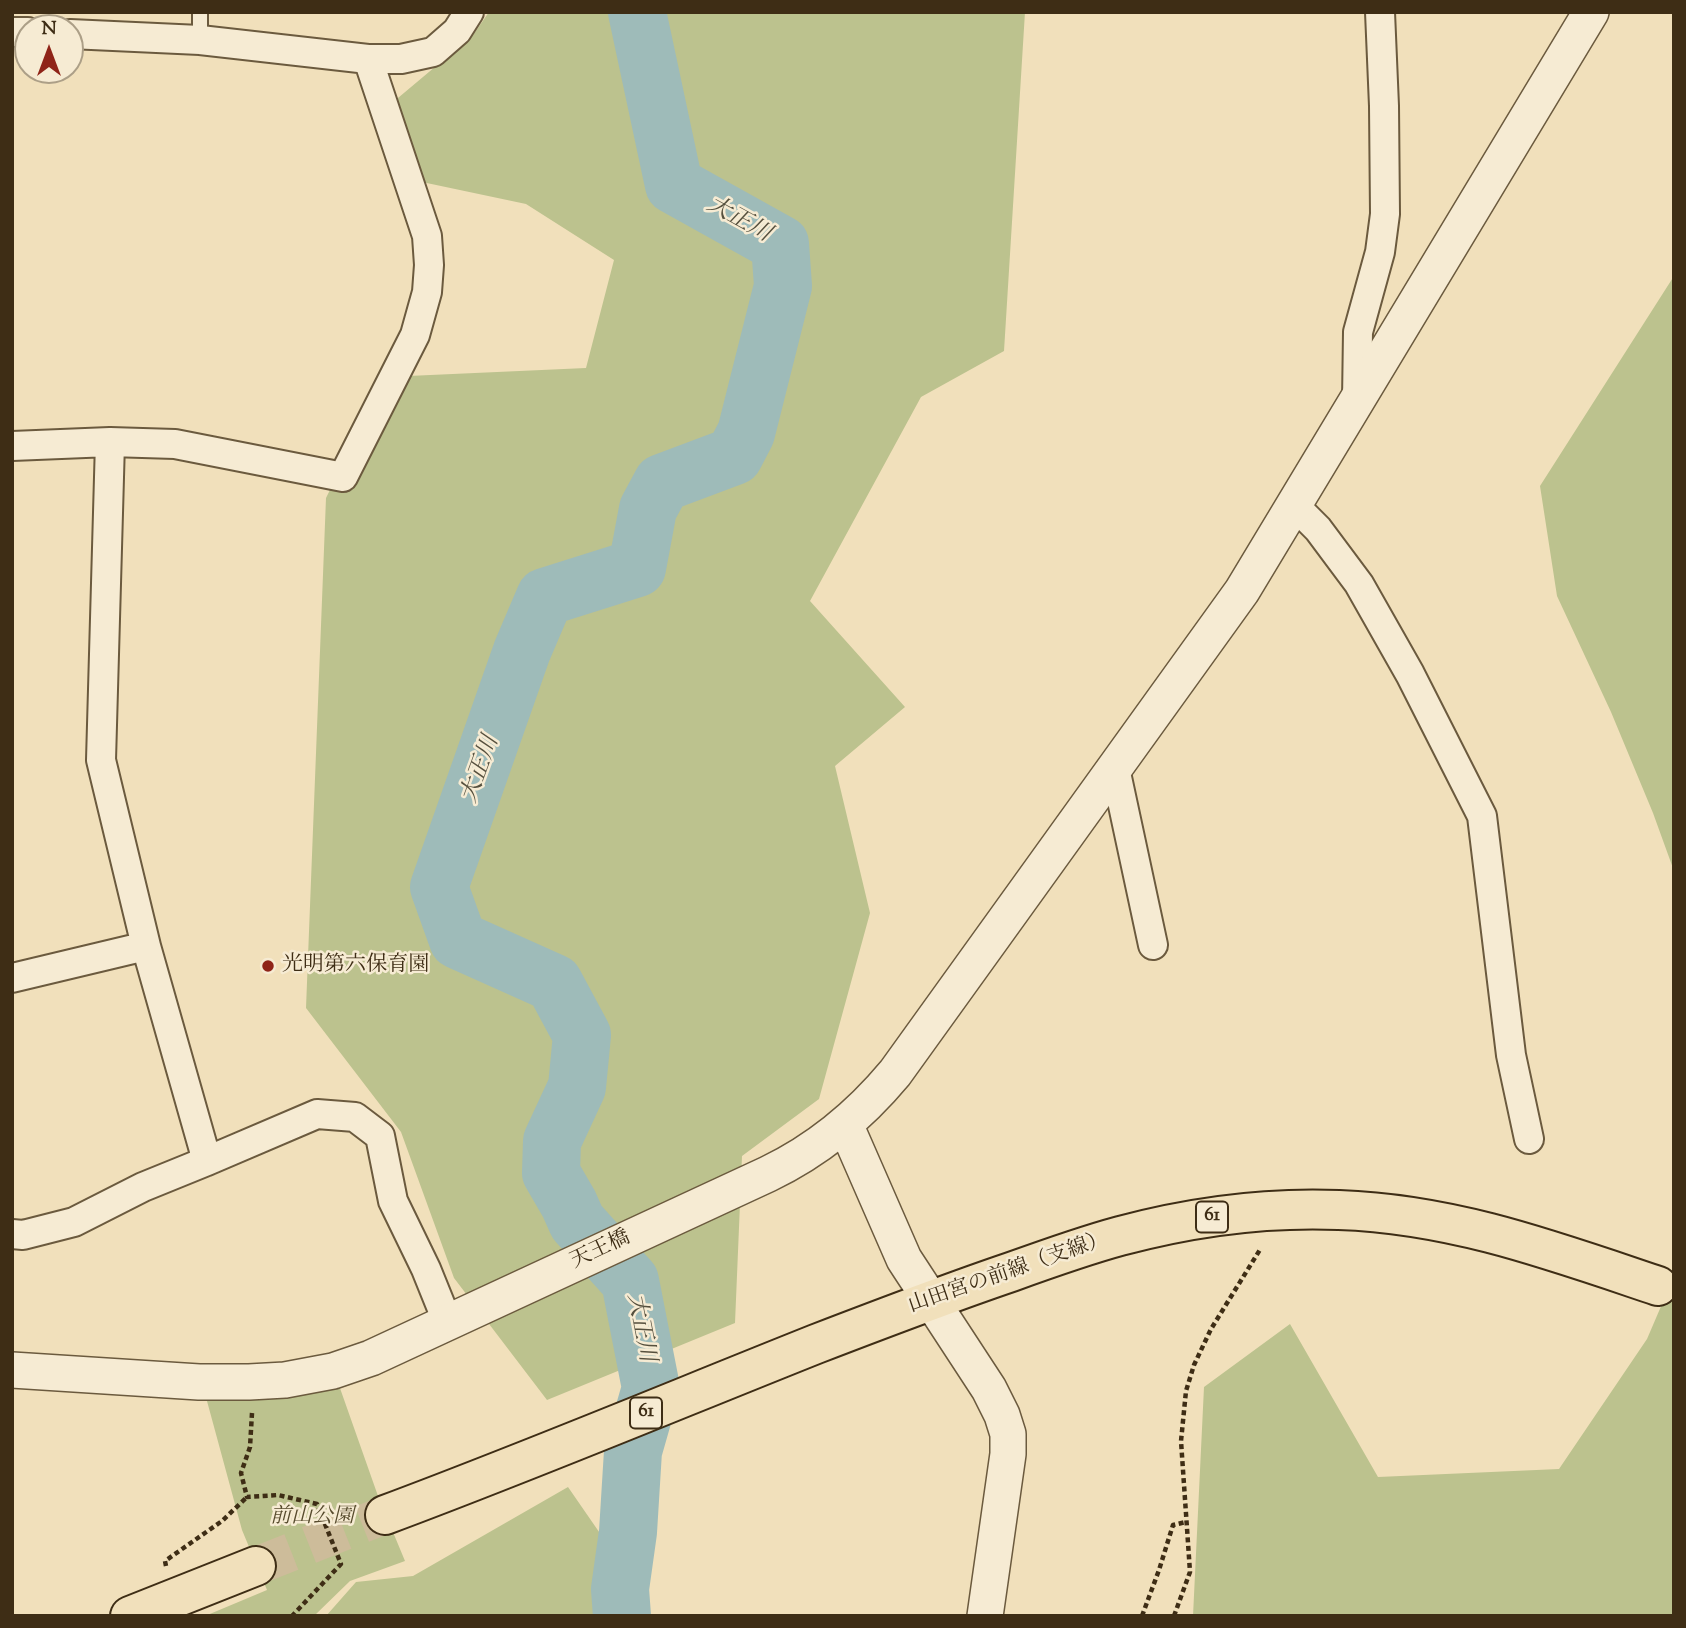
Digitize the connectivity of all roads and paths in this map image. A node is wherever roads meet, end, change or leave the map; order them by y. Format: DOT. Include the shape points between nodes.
graph roads {
  1 [pos="200,12"];
  2 [pos="469,12"];
  3 [pos="1380,12"];
  4 [pos="1591,12"];
  5 [pos="84,35"];
  6 [pos="201,40"];
  7 [pos="368,59"];
  8 [pos="1357,400"];
  9 [pos="110,442"];
  10 [pos="12,446"];
  11 [pos="1294,505"];
  12 [pos="1115,768"];
  13 [pos="1153,945"];
  14 [pos="146,947"];
  15 [pos="12,978"];
  16 [pos="845,1124"];
  17 [pos="1530,1139"];
  18 [pos="207,1161"];
  19 [pos="1284,1211"];
  20 [pos="12,1234"];
  21 [pos="1658,1286"];
  22 [pos="930,1299"];
  23 [pos="447,1321"];
  24 [pos="12,1370"];
  25 [pos="251,1407"];
  26 [pos="247,1497"];
  27 [pos="385,1515"];
  28 [pos="1186,1522"];
  29 [pos="177,1553"];
  30 [pos="256,1566"];
  31 [pos="130,1616"];
  32 [pos="292,1616"];
  33 [pos="985,1616"];
  34 [pos="1142,1616"];
  35 [pos="1174,1616"];
  1 -- 6 [label="lane"];
  2 -- 7 [label="street" via="457,31 433,52 401,59"];
  3 -- 8 [label="street" via="1385,214 1380,252 1358,332"];
  4 -- 8 [label="street, 天王橋"];
  5 -- 6 [label="street"];
  6 -- 7 [label="street"];
  7 -- 9 [label="street" via="427,236 429,265 415,335 343,477 175,444"];
  8 -- 11 [label="street, 天王橋"];
  9 -- 10 [label="street"];
  9 -- 14 [label="street" via="100,760"];
  11 -- 12 [label="street, 天王橋" via="1242,591"];
  11 -- 17 [label="street" via="1359,584 1482,816 1511,1055"];
  12 -- 13 [label="street"];
  12 -- 16 [label="street, 天王橋" via="895,1073"];
  14 -- 15 [label="street"];
  14 -- 18 [label="street"];
  16 -- 22 [label="street" via="904,1259"];
  16 -- 23 [label="street, 天王橋" via="793,1161"];
  18 -- 20 [label="street" via="74,1222"];
  18 -- 23 [label="street" via="317,1114 355,1117 380,1136 393,1201"];
  19 -- 21 [label="main road, 山田宮の前線（支線） / 61" via="1399,1214 1478,1229"];
  19 -- 22 [label="main road, 山田宮の前線（支線） / 61" via="1230,1214 1118,1236"];
  19 -- 28 [label="path" via="1194,1365 1186,1391 1181,1441"];
  22 -- 27 [label="main road, 山田宮の前線（支線） / 61"];
  22 -- 33 [label="street" via="989,1389 1008,1434"];
  23 -- 24 [label="street, 天王橋" via="371,1358 285,1380 199,1382"];
  25 -- 26 [label="path" via="250,1447 241,1474"];
  26 -- 29 [label="path"];
  26 -- 32 [label="path" via="278,1495 317,1504 341,1564"];
  28 -- 34 [label="path" via="1173,1525"];
  28 -- 35 [label="path" via="1190,1572"];
  30 -- 31 [label="main road"];
}
